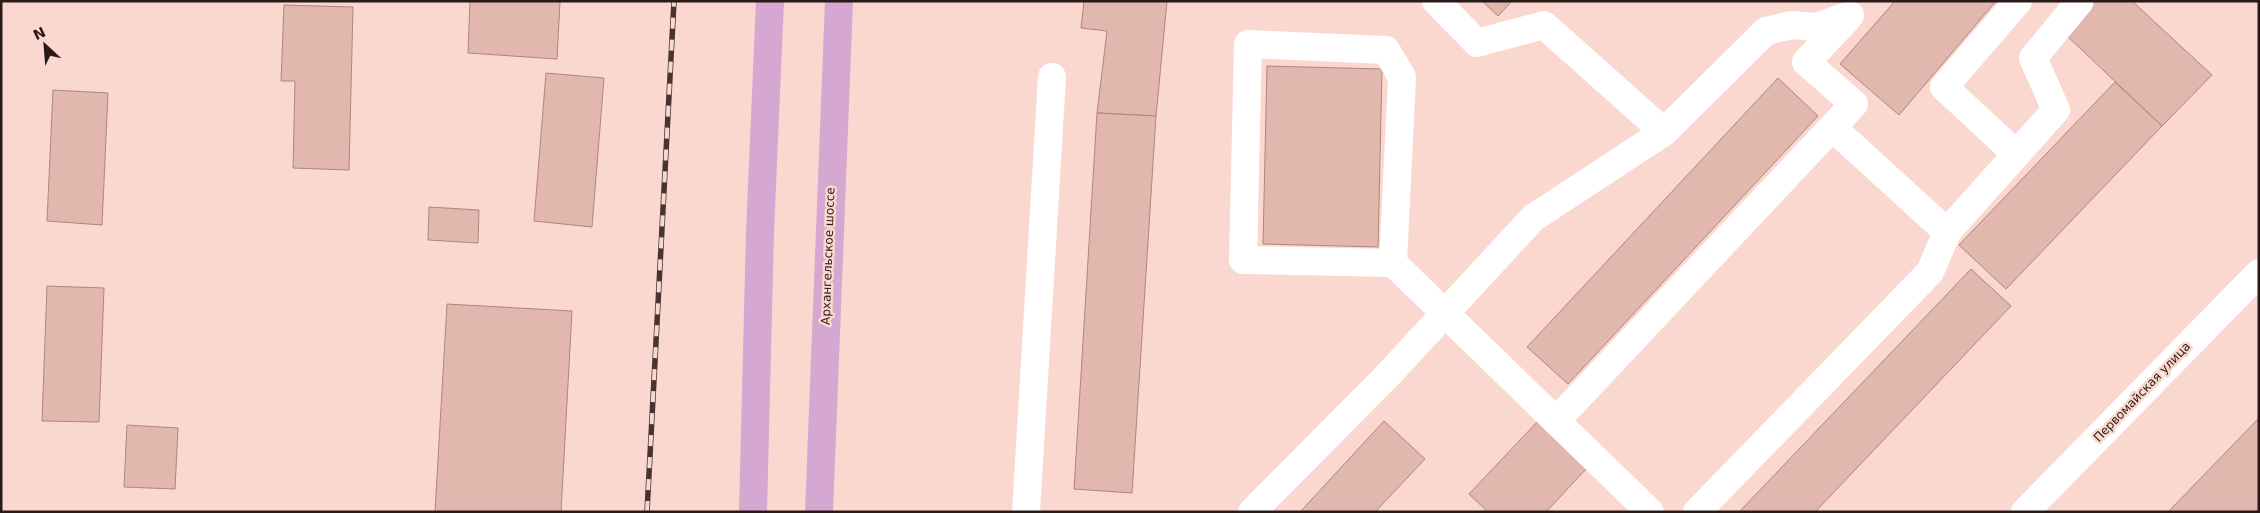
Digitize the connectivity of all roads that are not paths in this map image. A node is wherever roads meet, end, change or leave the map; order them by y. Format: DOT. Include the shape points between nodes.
graph roads {
  1 [pos="770,1"];
  2 [pos="839,1"];
  3 [pos="1436,1"];
  4 [pos="2018,1"];
  5 [pos="2080,1"];
  6 [pos="1857,8"];
  7 [pos="1052,77"];
  8 [pos="1833,128"];
  9 [pos="1664,132"];
  10 [pos="2016,154"];
  11 [pos="1947,232"];
  12 [pos="1392,263"];
  13 [pos="2259,273"];
  14 [pos="1443,314"];
  15 [pos="1556,421"];
  16 [pos="754,512"];
  17 [pos="819,512"];
  18 [pos="1026,512"];
  19 [pos="1252,512"];
  20 [pos="1650,512"];
  21 [pos="1697,512"];
  22 [pos="2025,512"];
  1 -- 16 [label="main road" via="760,232"];
  2 -- 17 [label="main road, Архангельское шоссе"];
  3 -- 9 [label="street" via="1477,43 1544,25"];
  4 -- 10 [label="street" via="1944,87"];
  5 -- 10 [label="street" via="2033,58 2056,110"];
  6 -- 8 [label="street" via="1806,62 1854,104"];
  6 -- 9 [label="street" via="1817,28 1792,25 1766,31"];
  7 -- 18 [label="street"];
  8 -- 11 [label="street"];
  8 -- 15 [label="street"];
  9 -- 14 [label="street" via="1533,218"];
  10 -- 11 [label="street"];
  11 -- 21 [label="street" via="1930,272"];
  12 -- 12 [label="street" via="1243,260 1248,44 1386,50 1402,77"];
  12 -- 14 [label="street"];
  13 -- 22 [label="street, Первомайская улица"];
  14 -- 15 [label="street"];
  14 -- 19 [label="street" via="1388,375"];
  15 -- 20 [label="street"];
}
